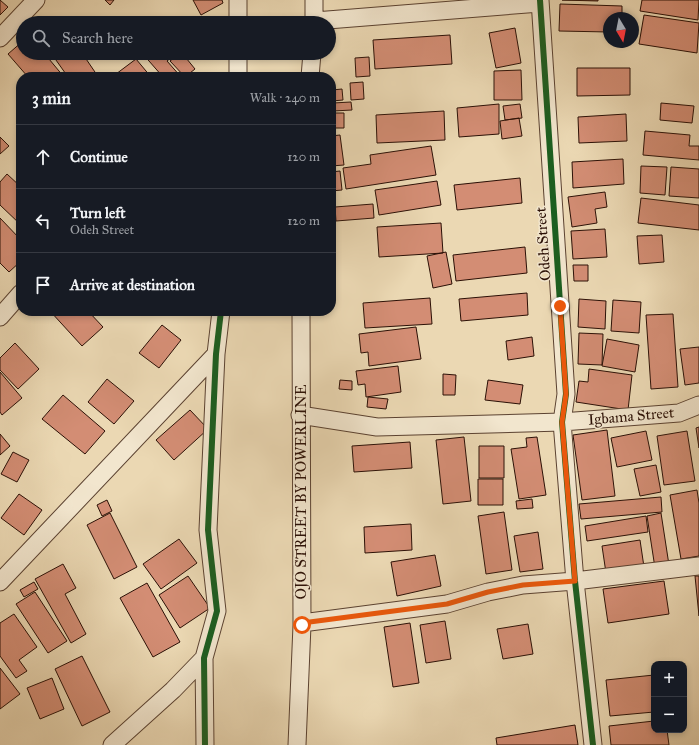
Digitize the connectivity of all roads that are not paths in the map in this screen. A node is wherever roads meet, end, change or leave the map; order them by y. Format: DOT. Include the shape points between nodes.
graph roads {
  1 [pos="36,0"];
  2 [pos="238,0"];
  3 [pos="314,0"];
  4 [pos="540,1"];
  5 [pos="21,16"];
  6 [pos="238,16"];
  7 [pos="314,16"];
  8 [pos="336,20"];
  9 [pos="16,21"];
  10 [pos="0,38"];
  11 [pos="238,60"];
  12 [pos="311,60"];
  13 [pos="238,72"];
  14 [pos="310,72"];
  15 [pos="16,299"];
  16 [pos="220,316"];
  17 [pos="301,316"];
  18 [pos="0,317"];
  19 [pos="216,354"];
  20 [pos="699,405"];
  21 [pos="300,415"];
  22 [pos="562,422"];
  23 [pos="699,566"];
  24 [pos="575,581"];
  25 [pos="0,582"];
  26 [pos="302,623"];
  27 [pos="204,658"];
  28 [pos="112,745"];
  29 [pos="205,745"];
  30 [pos="297,745"];
  31 [pos="594,745"];
  1 -- 5 [label="street"];
  2 -- 6 [label="street"];
  3 -- 7 [label="street"];
  4 -- 8 [label="street"];
  4 -- 22 [label="street, Odeh Street" via="566,394"];
  9 -- 10 [label="street"];
  11 -- 13 [label="street"];
  12 -- 14 [label="street"];
  15 -- 18 [label="street"];
  16 -- 19 [label="street"];
  17 -- 21 [label="street, OJO STREET BY POWERLINE"];
  19 -- 25 [label="street"];
  19 -- 27 [label="street" via="208,530 217,611"];
  20 -- 22 [label="street, Igbama Street" via="679,413"];
  21 -- 22 [label="street, Igbama Street" via="376,427"];
  21 -- 26 [label="street, OJO STREET BY POWERLINE"];
  22 -- 24 [label="street, Odeh Street"];
  23 -- 24 [label="street"];
  24 -- 26 [label="street" via="523,585 447,604"];
  24 -- 31 [label="street, Odeh Street"];
  26 -- 30 [label="street, OJO STREET BY POWERLINE"];
  27 -- 28 [label="street"];
  27 -- 29 [label="street"];
}
